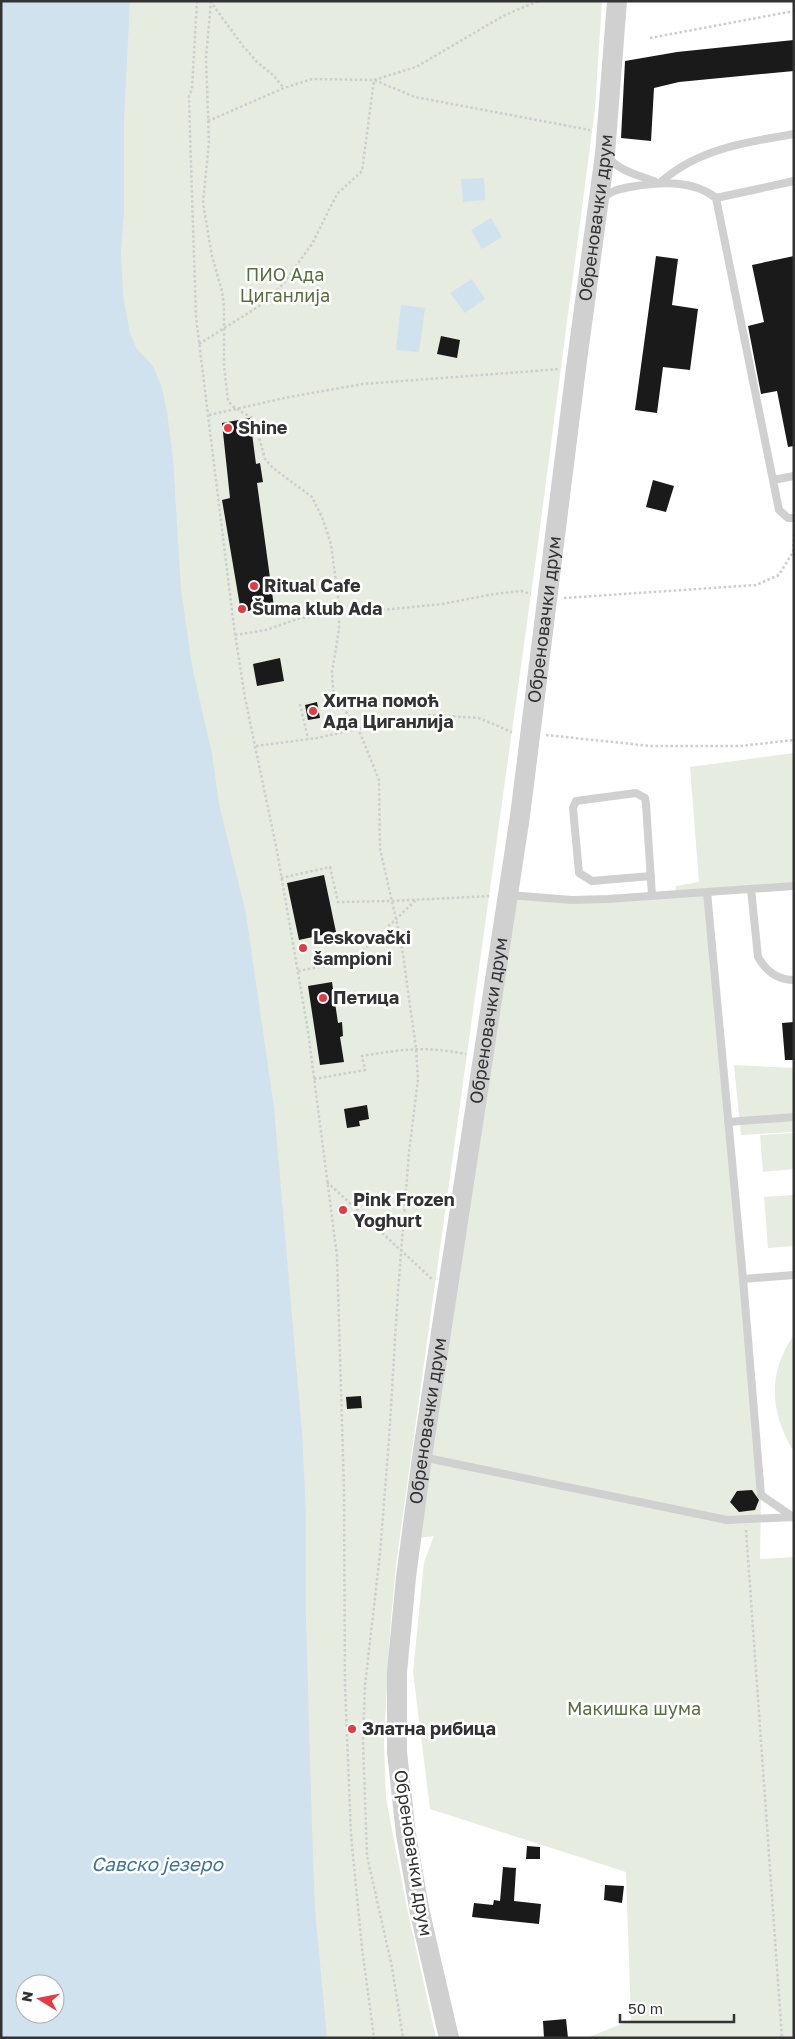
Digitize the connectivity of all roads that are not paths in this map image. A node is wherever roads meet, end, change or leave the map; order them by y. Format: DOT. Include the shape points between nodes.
graph roads {
  1 [pos="617,1"];
  2 [pos="794,134"];
  3 [pos="605,154"];
  4 [pos="794,181"];
  5 [pos="659,182"];
  6 [pos="716,198"];
  7 [pos="598,208"];
  8 [pos="794,476"];
  9 [pos="773,480"];
  10 [pos="794,518"];
  11 [pos="651,876"];
  12 [pos="794,886"];
  13 [pos="751,889"];
  14 [pos="707,892"];
  15 [pos="509,895"];
  16 [pos="652,896"];
  17 [pos="794,980"];
  18 [pos="794,1117"];
  19 [pos="728,1122"];
  20 [pos="794,1275"];
  21 [pos="743,1279"];
  22 [pos="422,1457"];
  23 [pos="793,1517"];
  24 [pos="449,2038"];
  1 -- 3 [label="street, Обреновачки друм"];
  2 -- 5 [label="lane" via="746,143 697,158"];
  3 -- 5 [label="lane" via="613,164"];
  3 -- 7 [label="street, Обреновачки друм"];
  4 -- 6 [label="lane"];
  5 -- 6 [label="lane" via="696,188"];
  5 -- 7 [label="lane" via="612,192"];
  6 -- 9 [label="lane"];
  7 -- 15 [label="street, Обреновачки друм"];
  8 -- 9 [label="lane"];
  9 -- 10 [label="lane" via="779,510 788,518"];
  11 -- 11 [label="lane" via="645,798 636,793 580,800 574,804 579,873 592,881"];
  11 -- 16 [label="lane"];
  12 -- 13 [label="lane"];
  13 -- 14 [label="lane"];
  13 -- 17 [label="lane" via="758,957 771,974"];
  14 -- 16 [label="lane"];
  14 -- 19 [label="lane"];
  15 -- 16 [label="lane" via="572,900"];
  15 -- 22 [label="street, Обреновачки друм"];
  18 -- 19 [label="lane"];
  19 -- 21 [label="lane"];
  20 -- 21 [label="lane"];
  21 -- 23 [label="lane" via="762,1495"];
  22 -- 23 [label="lane" via="727,1520"];
  22 -- 24 [label="street, Обреновачки друм" via="397,1672 397,1752 406,1834 420,1913"];
}
